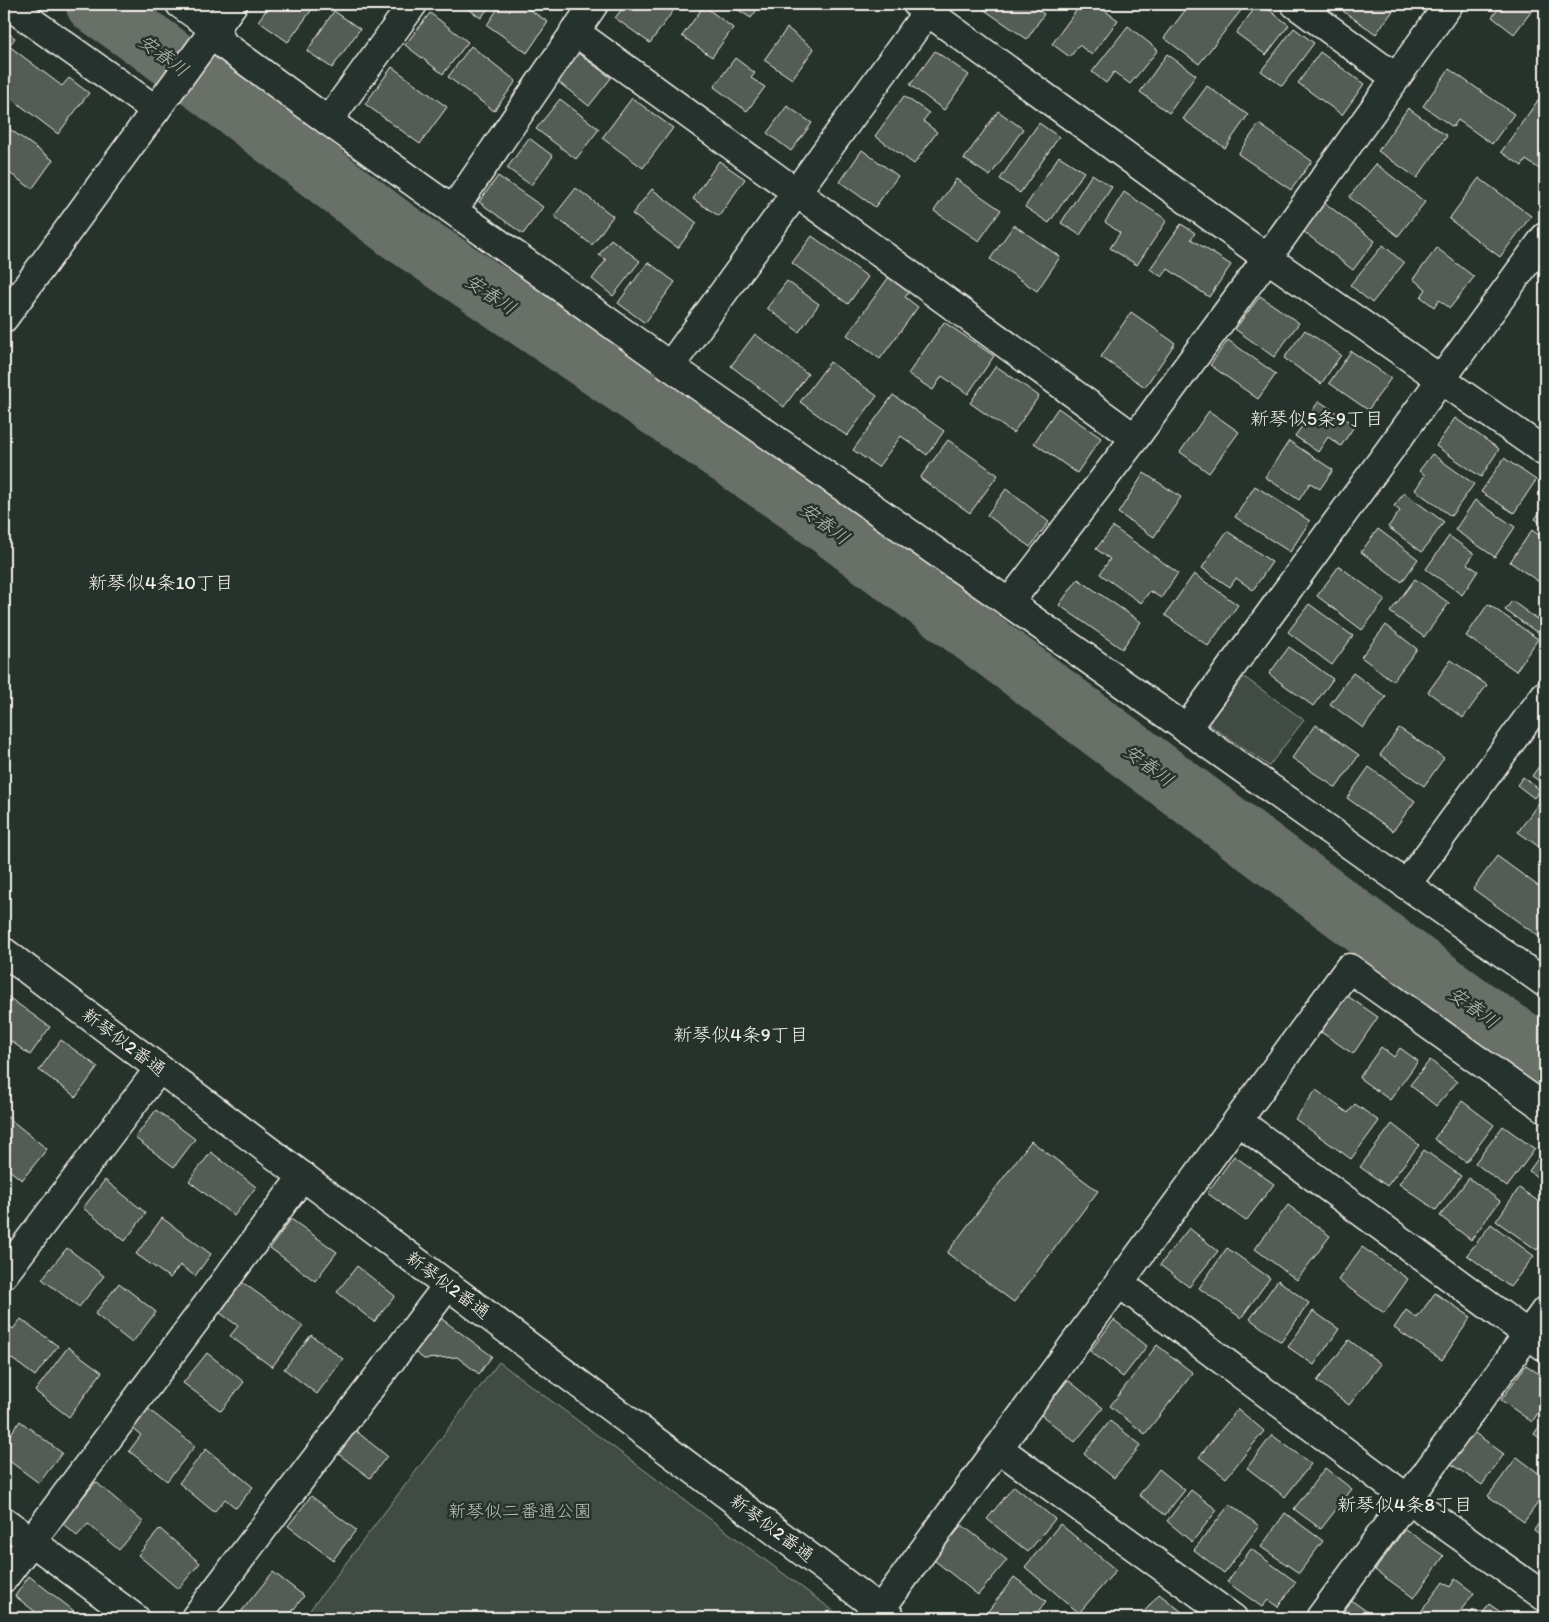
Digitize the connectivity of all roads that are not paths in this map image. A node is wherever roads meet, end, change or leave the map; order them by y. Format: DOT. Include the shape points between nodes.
graph roads {
  1 [pos="7,4"];
  2 [pos="180,4"];
  3 [pos="233,4"];
  4 [pos="413,4"];
  5 [pos="594,4"];
  6 [pos="1296,4"];
  7 [pos="1449,4"];
  8 [pos="926,6"];
  9 [pos="574,31"];
  10 [pos="208,39"];
  11 [pos="1396,78"];
  12 [pos="156,110"];
  13 [pos="328,121"];
  14 [pos="797,191"];
  15 [pos="453,210"];
  16 [pos="1545,237"];
  17 [pos="1267,258"];
  18 [pos="4,318"];
  19 [pos="670,366"];
  20 [pos="1442,380"];
  21 [pos="1135,438"];
  22 [pos="1545,452"];
  23 [pos="1009,603"];
  24 [pos="1545,694"];
  25 [pos="1186,729"];
  26 [pos="1406,885"];
  27 [pos="4,953"];
  28 [pos="1545,983"];
  29 [pos="159,1069"];
  30 [pos="1545,1108"];
  31 [pos="1238,1121"];
  32 [pos="302,1176"];
  33 [pos="4,1274"];
  34 [pos="1119,1283"];
  35 [pos="448,1285"];
  36 [pos="1545,1311"];
  37 [pos="1537,1341"];
  38 [pos="998,1448"];
  39 [pos="1407,1498"];
  40 [pos="4,1521"];
  41 [pos="31,1542"];
  42 [pos="4,1578"];
  43 [pos="1545,1597"];
  44 [pos="886,1614"];
  45 [pos="135,1618"];
  46 [pos="195,1618"];
  47 [pos="1233,1618"];
  48 [pos="1320,1618"];
  1 -- 12 [label="street"];
  2 -- 10 [label="street"];
  3 -- 10 [label="street"];
  4 -- 13 [label="street"];
  5 -- 9 [label="street"];
  6 -- 11 [label="street"];
  7 -- 11 [label="street"];
  8 -- 14 [label="street"];
  8 -- 17 [label="street"];
  9 -- 14 [label="street"];
  9 -- 15 [label="street"];
  10 -- 12 [label="street"];
  10 -- 13 [label="street" via="224,45"];
  11 -- 17 [label="street"];
  12 -- 18 [label="street"];
  13 -- 15 [label="street"];
  14 -- 19 [label="street"];
  14 -- 21 [label="street"];
  15 -- 19 [label="street"];
  16 -- 20 [label="street"];
  17 -- 20 [label="street"];
  17 -- 21 [label="street"];
  19 -- 23 [label="street"];
  20 -- 22 [label="street"];
  20 -- 25 [label="street"];
  21 -- 23 [label="street"];
  23 -- 25 [label="street"];
  24 -- 26 [label="street"];
  25 -- 26 [label="street"];
  26 -- 28 [label="street"];
  27 -- 29 [label="street, 新琴似2番通"];
  29 -- 32 [label="street, 新琴似2番通"];
  29 -- 33 [label="street"];
  30 -- 31 [label="street" via="1349,968"];
  31 -- 34 [label="street"];
  31 -- 37 [label="street"];
  32 -- 35 [label="street, 新琴似2番通"];
  32 -- 41 [label="street"];
  34 -- 38 [label="street"];
  34 -- 39 [label="street"];
  35 -- 44 [label="street, 新琴似2番通"];
  35 -- 46 [label="street"];
  36 -- 37 [label="street"];
  37 -- 39 [label="street"];
  38 -- 44 [label="street"];
  38 -- 47 [label="street"];
  39 -- 43 [label="street"];
  39 -- 48 [label="street"];
  40 -- 41 [label="street"];
  41 -- 42 [label="street"];
  41 -- 45 [label="street"];
}
